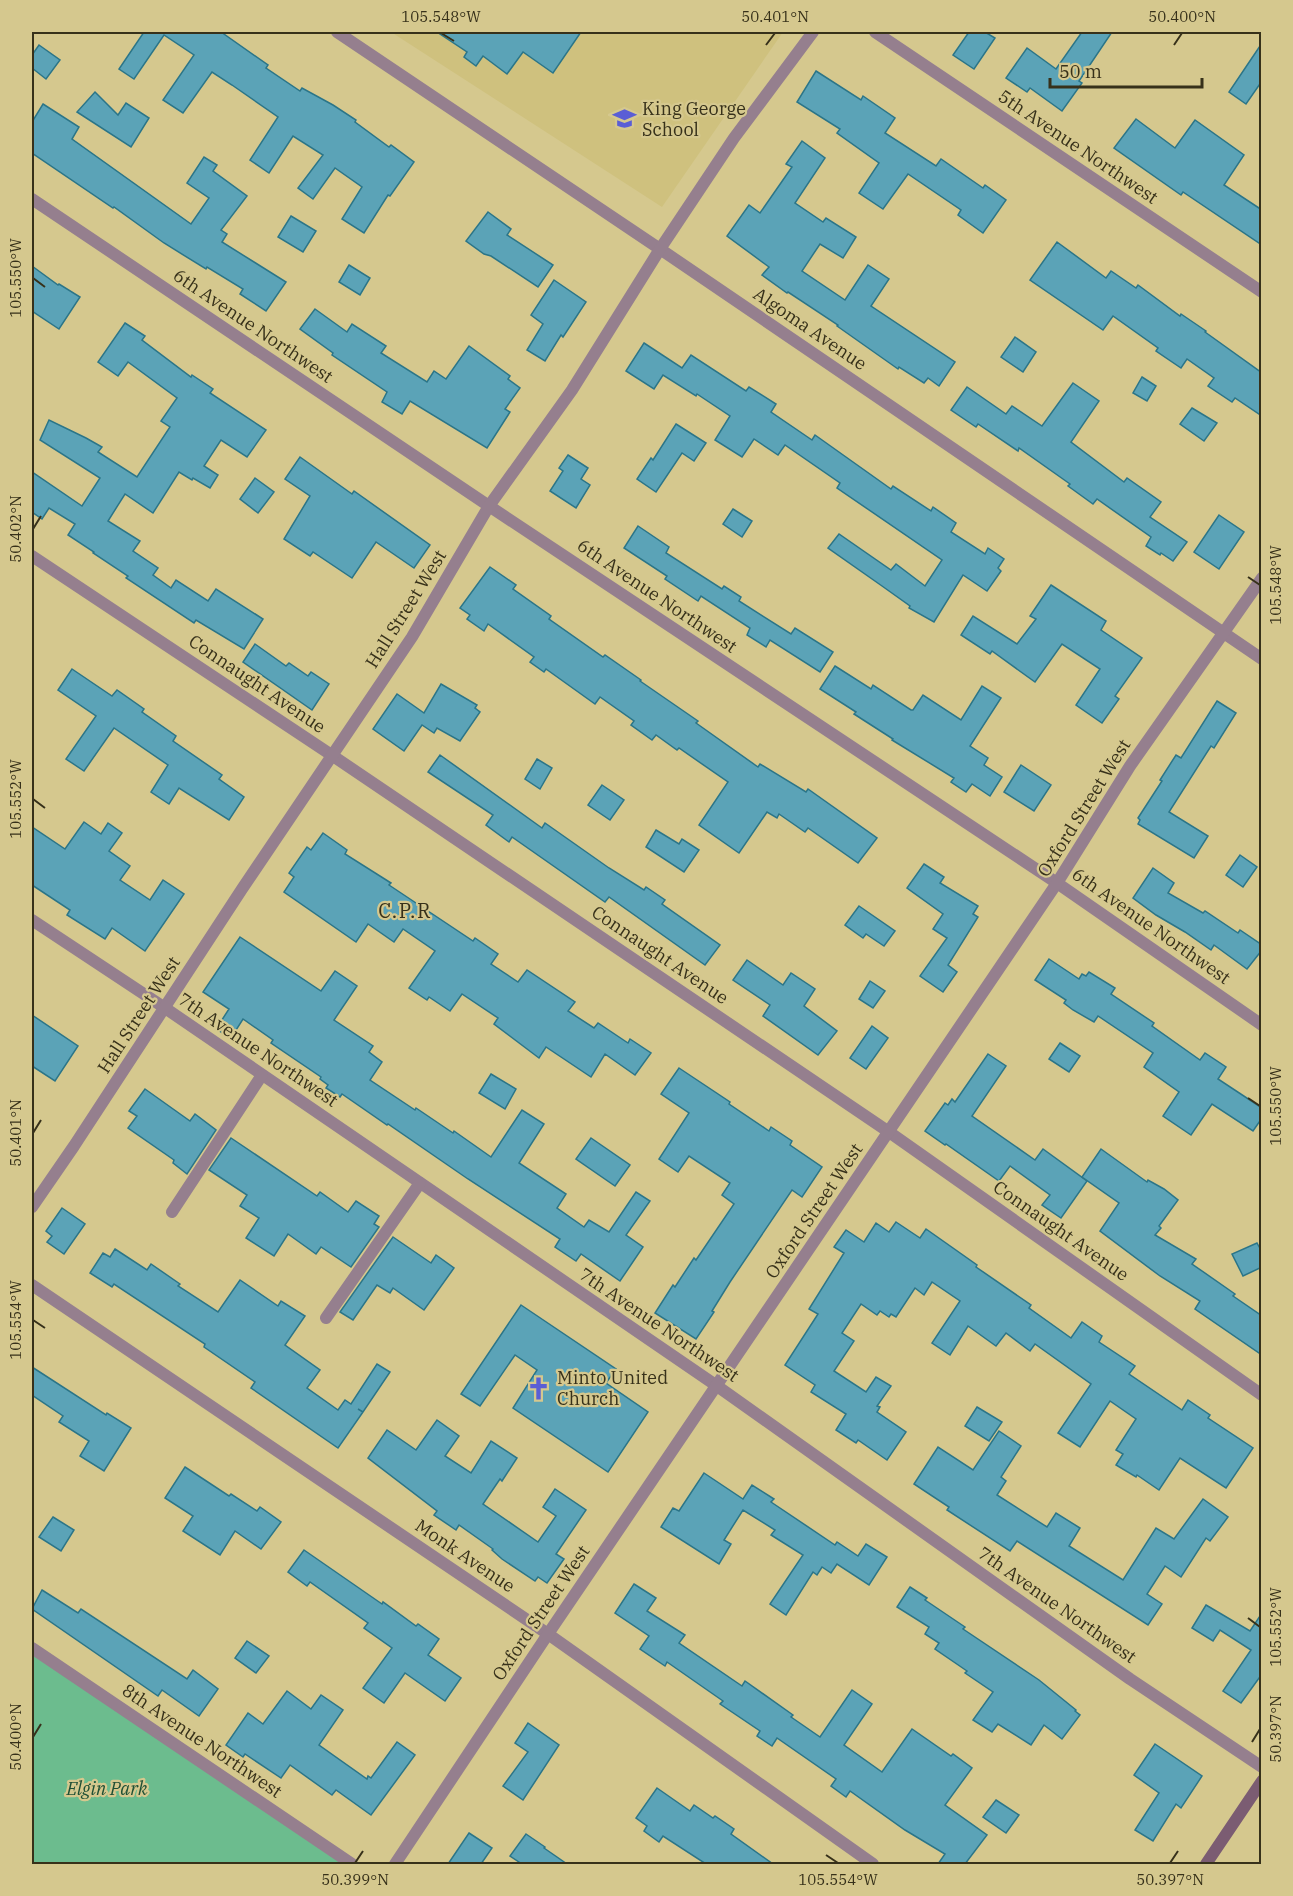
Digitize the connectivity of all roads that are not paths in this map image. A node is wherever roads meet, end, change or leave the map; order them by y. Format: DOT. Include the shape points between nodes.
graph roads {
  1 [pos="338,32"];
  2 [pos="813,32"];
  3 [pos="875,32"];
  4 [pos="32,199"];
  5 [pos="660,249"];
  6 [pos="1262,292"];
  7 [pos="489,506"];
  8 [pos="32,556"];
  9 [pos="1262,578"];
  10 [pos="1224,632"];
  11 [pos="1262,659"];
  12 [pos="333,756"];
  13 [pos="1058,883"];
  14 [pos="32,920"];
  15 [pos="165,1008"];
  16 [pos="1262,1025"];
  17 [pos="262,1075"];
  18 [pos="889,1132"];
  19 [pos="420,1183"];
  20 [pos="32,1207"];
  21 [pos="172,1212"];
  22 [pos="32,1285"];
  23 [pos="326,1318"];
  24 [pos="717,1386"];
  25 [pos="1262,1395"];
  26 [pos="548,1634"];
  27 [pos="32,1648"];
  28 [pos="1262,1767"];
  29 [pos="1262,1781"];
  30 [pos="352,1864"];
  31 [pos="395,1864"];
  32 [pos="873,1864"];
  33 [pos="1206,1864"];
  1 -- 5 [label="street, Algoma Avenue"];
  2 -- 5 [label="street, Hall Street West" via="734,138"];
  3 -- 6 [label="street, 5th Avenue Northwest"];
  4 -- 7 [label="street, 6th Avenue Northwest"];
  5 -- 7 [label="street, Hall Street West" via="572,390"];
  5 -- 10 [label="street, Algoma Avenue"];
  7 -- 12 [label="street, Hall Street West" via="412,637"];
  7 -- 13 [label="street, 6th Avenue Northwest"];
  8 -- 12 [label="street, Connaught Avenue"];
  9 -- 10 [label="street, Oxford Street West"];
  10 -- 11 [label="street, Algoma Avenue"];
  10 -- 13 [label="street, Oxford Street West" via="1130,766"];
  12 -- 15 [label="street, Hall Street West"];
  12 -- 18 [label="street, Connaught Avenue"];
  13 -- 16 [label="street, 6th Avenue Northwest"];
  13 -- 18 [label="street, Oxford Street West"];
  14 -- 15 [label="street, 7th Avenue Northwest"];
  15 -- 17 [label="street, 7th Avenue Northwest"];
  15 -- 20 [label="street, Hall Street West"];
  17 -- 19 [label="street, 7th Avenue Northwest"];
  17 -- 21 [label="street"];
  18 -- 24 [label="street, Oxford Street West"];
  18 -- 25 [label="street, Connaught Avenue"];
  19 -- 23 [label="street"];
  19 -- 24 [label="street, 7th Avenue Northwest"];
  22 -- 26 [label="street, Monk Avenue"];
  24 -- 26 [label="street, Oxford Street West"];
  24 -- 28 [label="street, 7th Avenue Northwest" via="1130,1679"];
  26 -- 31 [label="street, Oxford Street West"];
  26 -- 32 [label="street, Monk Avenue"];
  27 -- 30 [label="street, 8th Avenue Northwest"];
  29 -- 33 [label="street"];
}
